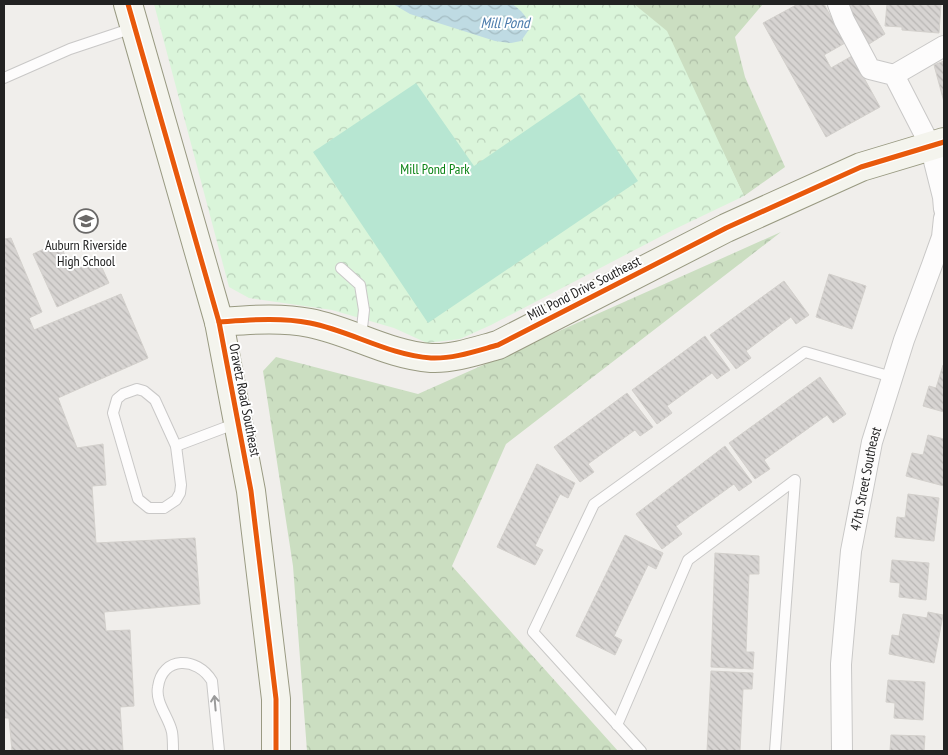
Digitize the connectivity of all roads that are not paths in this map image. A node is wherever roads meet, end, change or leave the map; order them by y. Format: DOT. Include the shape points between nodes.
graph roads {
  1 [pos="838,4"];
  2 [pos="131,15"];
  3 [pos="944,46"];
  4 [pos="894,75"];
  5 [pos="4,78"];
  6 [pos="937,144"];
  7 [pos="944,210"];
  8 [pos="944,218"];
  9 [pos="342,268"];
  10 [pos="218,322"];
  11 [pos="360,338"];
  12 [pos="892,377"];
  13 [pos="238,422"];
  14 [pos="176,446"];
  15 [pos="617,725"];
  16 [pos="173,751"];
  17 [pos="219,751"];
  18 [pos="276,751"];
  19 [pos="641,751"];
  20 [pos="775,751"];
  21 [pos="842,751"];
  1 -- 4 [label="street" via="870,69"];
  2 -- 5 [label="lane" via="70,49"];
  2 -- 10 [label="street, Oravetz Road Southeast"];
  3 -- 4 [label="street"];
  4 -- 6 [label="street"];
  6 -- 7 [label="street"];
  6 -- 11 [label="street, Mill Pond Drive Southeast" via="861,167 743,221 498,344 460,355 432,358 404,354"];
  8 -- 12 [label="street, 47th Street Southeast" via="942,237"];
  9 -- 11 [label="lane" via="360,285 364,310"];
  10 -- 11 [label="street, Mill Pond Drive Southeast" via="272,319 309,323"];
  10 -- 13 [label="street, Oravetz Road Southeast"];
  12 -- 15 [label="lane" via="805,352 594,504 533,632"];
  12 -- 21 [label="street, 47th Street Southeast" via="872,442 852,551 841,664"];
  13 -- 14 [label="lane"];
  13 -- 18 [label="street, Oravetz Road Southeast" via="251,491 275,689"];
  14 -- 14 [label="lane" via="156,400 150,394 137,389 117,399 113,413 134,492 149,508 164,508 180,493"];
  15 -- 19 [label="lane"];
  15 -- 20 [label="lane" via="688,560 795,480"];
  17 -- 16 [label="lane, one-way" via="212,681 200,667 183,663 167,670 158,685 157,694 172,731"];
}
